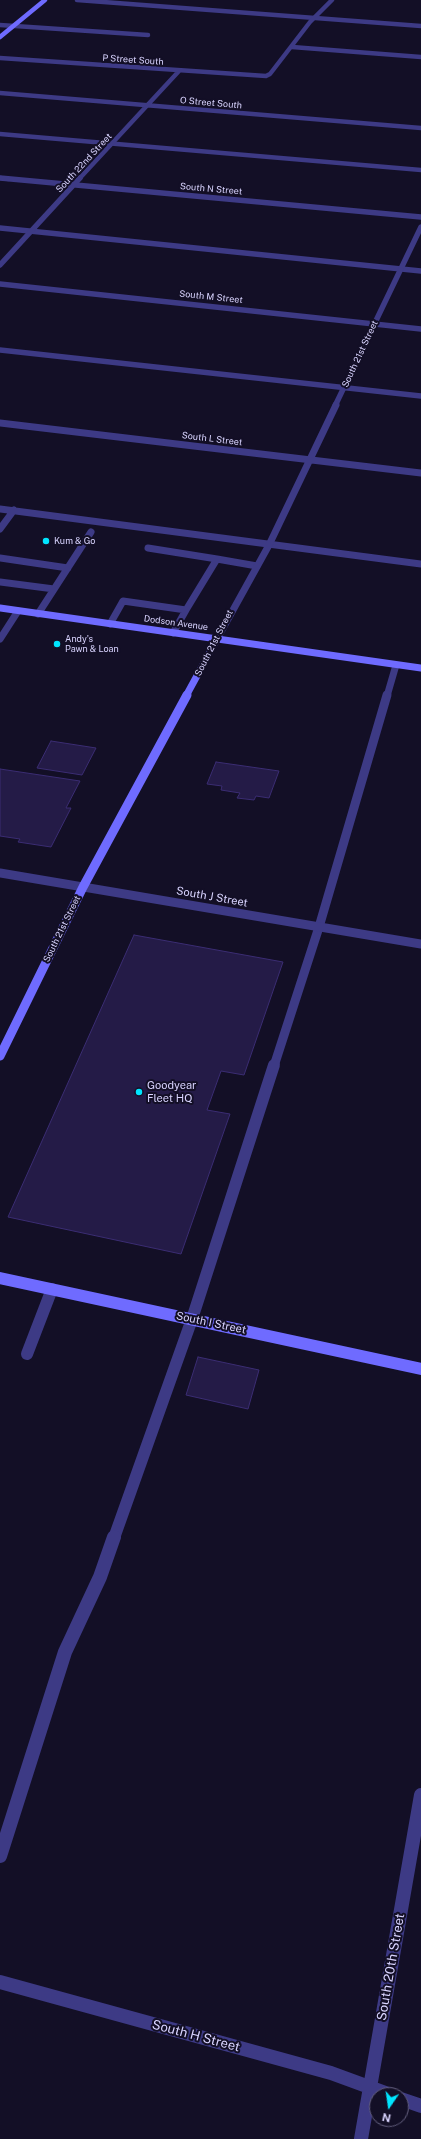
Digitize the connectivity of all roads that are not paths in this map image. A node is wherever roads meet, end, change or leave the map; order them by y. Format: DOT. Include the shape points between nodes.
graph roads {
  1 [pos="45,0"];
  2 [pos="77,0"];
  3 [pos="332,0"];
  4 [pos="314,18"];
  5 [pos="0,25"];
  6 [pos="14,26"];
  7 [pos="421,26"];
  8 [pos="148,35"];
  9 [pos="0,37"];
  10 [pos="292,47"];
  11 [pos="421,57"];
  12 [pos="0,58"];
  13 [pos="179,71"];
  14 [pos="0,93"];
  15 [pos="147,106"];
  16 [pos="421,128"];
  17 [pos="0,134"];
  18 [pos="112,144"];
  19 [pos="421,170"];
  20 [pos="0,178"];
  21 [pos="74,185"];
  22 [pos="421,217"];
  23 [pos="0,228"];
  24 [pos="421,228"];
  25 [pos="31,231"];
  26 [pos="0,265"];
  27 [pos="401,269"];
  28 [pos="421,271"];
  29 [pos="0,284"];
  30 [pos="374,324"];
  31 [pos="421,329"];
  32 [pos="0,350"];
  33 [pos="344,388"];
  34 [pos="421,396"];
  35 [pos="0,422"];
  36 [pos="310,460"];
  37 [pos="421,473"];
  38 [pos="0,509"];
  39 [pos="14,510"];
  40 [pos="0,529"];
  41 [pos="91,532"];
  42 [pos="268,545"];
  43 [pos="148,548"];
  44 [pos="0,558"];
  45 [pos="217,559"];
  46 [pos="421,564"];
  47 [pos="257,566"];
  48 [pos="68,568"];
  49 [pos="0,582"];
  50 [pos="54,589"];
  51 [pos="0,608"];
  52 [pos="186,610"];
  53 [pos="18,611"];
  54 [pos="38,614"];
  55 [pos="110,624"];
  56 [pos="173,633"];
  57 [pos="0,639"];
  58 [pos="217,639"];
  59 [pos="396,665"];
  60 [pos="421,668"];
  61 [pos="0,873"];
  62 [pos="83,887"];
  63 [pos="319,927"];
  64 [pos="421,944"];
  65 [pos="0,1056"];
  66 [pos="0,1278"];
  67 [pos="52,1289"];
  68 [pos="192,1320"];
  69 [pos="27,1354"];
  70 [pos="421,1370"];
  71 [pos="421,1795"];
  72 [pos="0,1856"];
  73 [pos="0,1982"];
  74 [pos="370,2087"];
  75 [pos="369,2093"];
  76 [pos="409,2102"];
  77 [pos="421,2106"];
  78 [pos="361,2139"];
  1 -- 6 [label="street"];
  2 -- 4 [label="street"];
  3 -- 4 [label="street"];
  4 -- 7 [label="street"];
  4 -- 10 [label="street"];
  5 -- 6 [label="street"];
  6 -- 8 [label="street"];
  6 -- 9 [label="street"];
  10 -- 11 [label="street"];
  10 -- 13 [label="street, P Street South" via="266,76"];
  12 -- 13 [label="street, P Street South"];
  13 -- 15 [label="street, South 22nd Street"];
  14 -- 15 [label="street, O Street South"];
  15 -- 16 [label="street, O Street South"];
  15 -- 18 [label="street, South 22nd Street"];
  17 -- 18 [label="street"];
  18 -- 19 [label="street"];
  18 -- 21 [label="street, South 22nd Street"];
  20 -- 21 [label="street, South N Street"];
  21 -- 22 [label="street, South N Street"];
  21 -- 25 [label="street, South 22nd Street"];
  23 -- 25 [label="street"];
  24 -- 27 [label="street, South 21st Street"];
  25 -- 26 [label="street, South 22nd Street"];
  25 -- 27 [label="street"];
  27 -- 28 [label="street"];
  27 -- 30 [label="street, South 21st Street"];
  29 -- 30 [label="street, South M Street"];
  30 -- 31 [label="street, South M Street"];
  30 -- 33 [label="street, South 21st Street"];
  32 -- 33 [label="street"];
  33 -- 34 [label="street"];
  33 -- 36 [label="street, South 21st Street"];
  35 -- 36 [label="street, South L Street"];
  36 -- 37 [label="street, South L Street"];
  36 -- 42 [label="street, South 21st Street"];
  38 -- 39 [label="street"];
  39 -- 40 [label="street"];
  39 -- 42 [label="street"];
  41 -- 48 [label="street"];
  42 -- 46 [label="street"];
  42 -- 47 [label="street, South 21st Street"];
  43 -- 45 [label="street"];
  44 -- 48 [label="street"];
  45 -- 47 [label="street"];
  45 -- 52 [label="street"];
  47 -- 58 [label="street, South 21st Street"];
  48 -- 50 [label="street"];
  49 -- 50 [label="street"];
  50 -- 54 [label="street"];
  51 -- 53 [label="street, Dodson Avenue"];
  52 -- 55 [label="street" via="123,601"];
  52 -- 56 [label="street"];
  53 -- 54 [label="street, Dodson Avenue"];
  53 -- 57 [label="street"];
  54 -- 55 [label="street, Dodson Avenue"];
  55 -- 56 [label="street, Dodson Avenue"];
  56 -- 58 [label="street, Dodson Avenue"];
  58 -- 59 [label="street, Dodson Avenue"];
  58 -- 62 [label="street, South 21st Street"];
  59 -- 60 [label="street, Dodson Avenue"];
  59 -- 63 [label="street"];
  61 -- 62 [label="street, South J Street"];
  62 -- 63 [label="street, South J Street"];
  62 -- 65 [label="street, South 21st Street"];
  63 -- 64 [label="street, South J Street"];
  63 -- 68 [label="street"];
  66 -- 67 [label="street, South I Street"];
  67 -- 68 [label="street, South I Street"];
  67 -- 69 [label="street"];
  68 -- 70 [label="street, South I Street"];
  68 -- 72 [label="street" via="100,1577 64,1652"];
  71 -- 74 [label="street, South 20th Street"];
  73 -- 74 [label="street, South H Street" via="331,2073"];
  75 -- 78 [label="street, South 20th Street"];
  76 -- 77 [label="street"];
}
